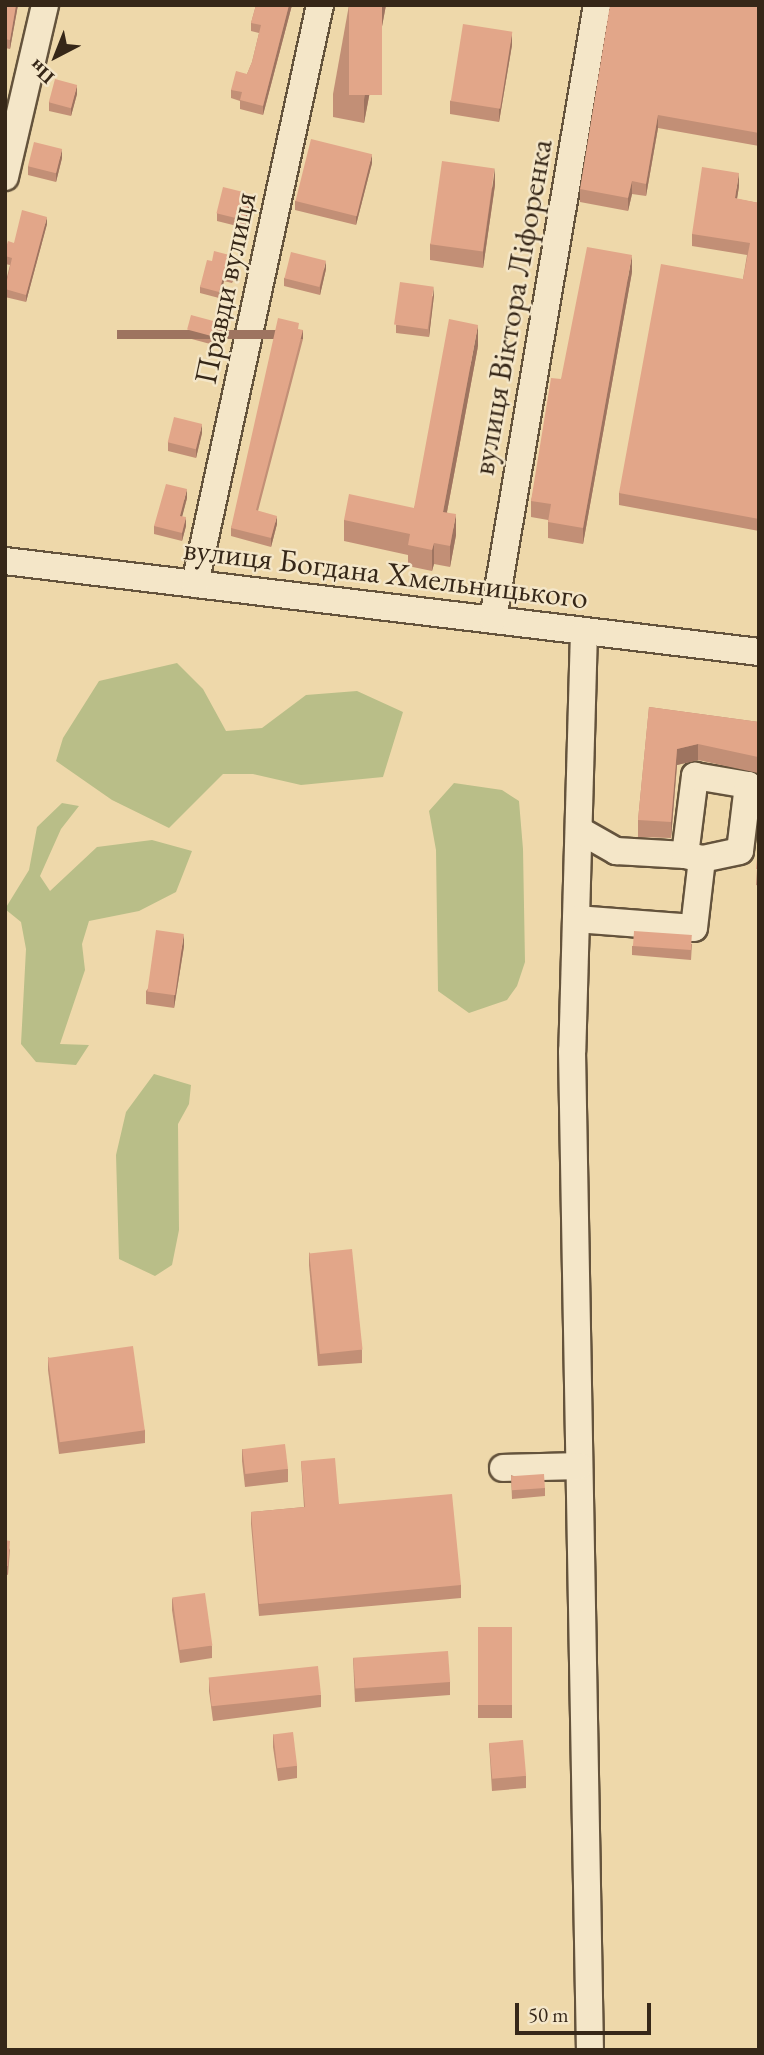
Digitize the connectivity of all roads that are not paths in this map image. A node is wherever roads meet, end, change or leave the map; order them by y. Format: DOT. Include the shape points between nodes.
graph roads {
  1 [pos="45,5"];
  2 [pos="320,5"];
  3 [pos="597,5"];
  4 [pos="5,177"];
  5 [pos="5,561"];
  6 [pos="195,584"];
  7 [pos="493,619"];
  8 [pos="584,631"];
  9 [pos="759,652"];
  10 [pos="579,830"];
  11 [pos="576,919"];
  12 [pos="579,1466"];
  13 [pos="503,1468"];
  14 [pos="590,2050"];
  1 -- 4 [label="street"];
  2 -- 6 [label="street, Правди вулиця"];
  3 -- 7 [label="street, вулиця Віктора Ліфоренка"];
  5 -- 6 [label="street, вулиця Богдана Хмельницького"];
  6 -- 7 [label="street, вулиця Богдана Хмельницького"];
  7 -- 8 [label="street, вулиця Богдана Хмельницького"];
  8 -- 9 [label="street, вулиця Богдана Хмельницького"];
  8 -- 10 [label="street"];
  10 -- 11 [label="street"];
  10 -- 11 [label="street" via="616,851 694,857 694,928"];
  11 -- 12 [label="street" via="572,1051"];
  12 -- 13 [label="street"];
  12 -- 14 [label="street"];
}
